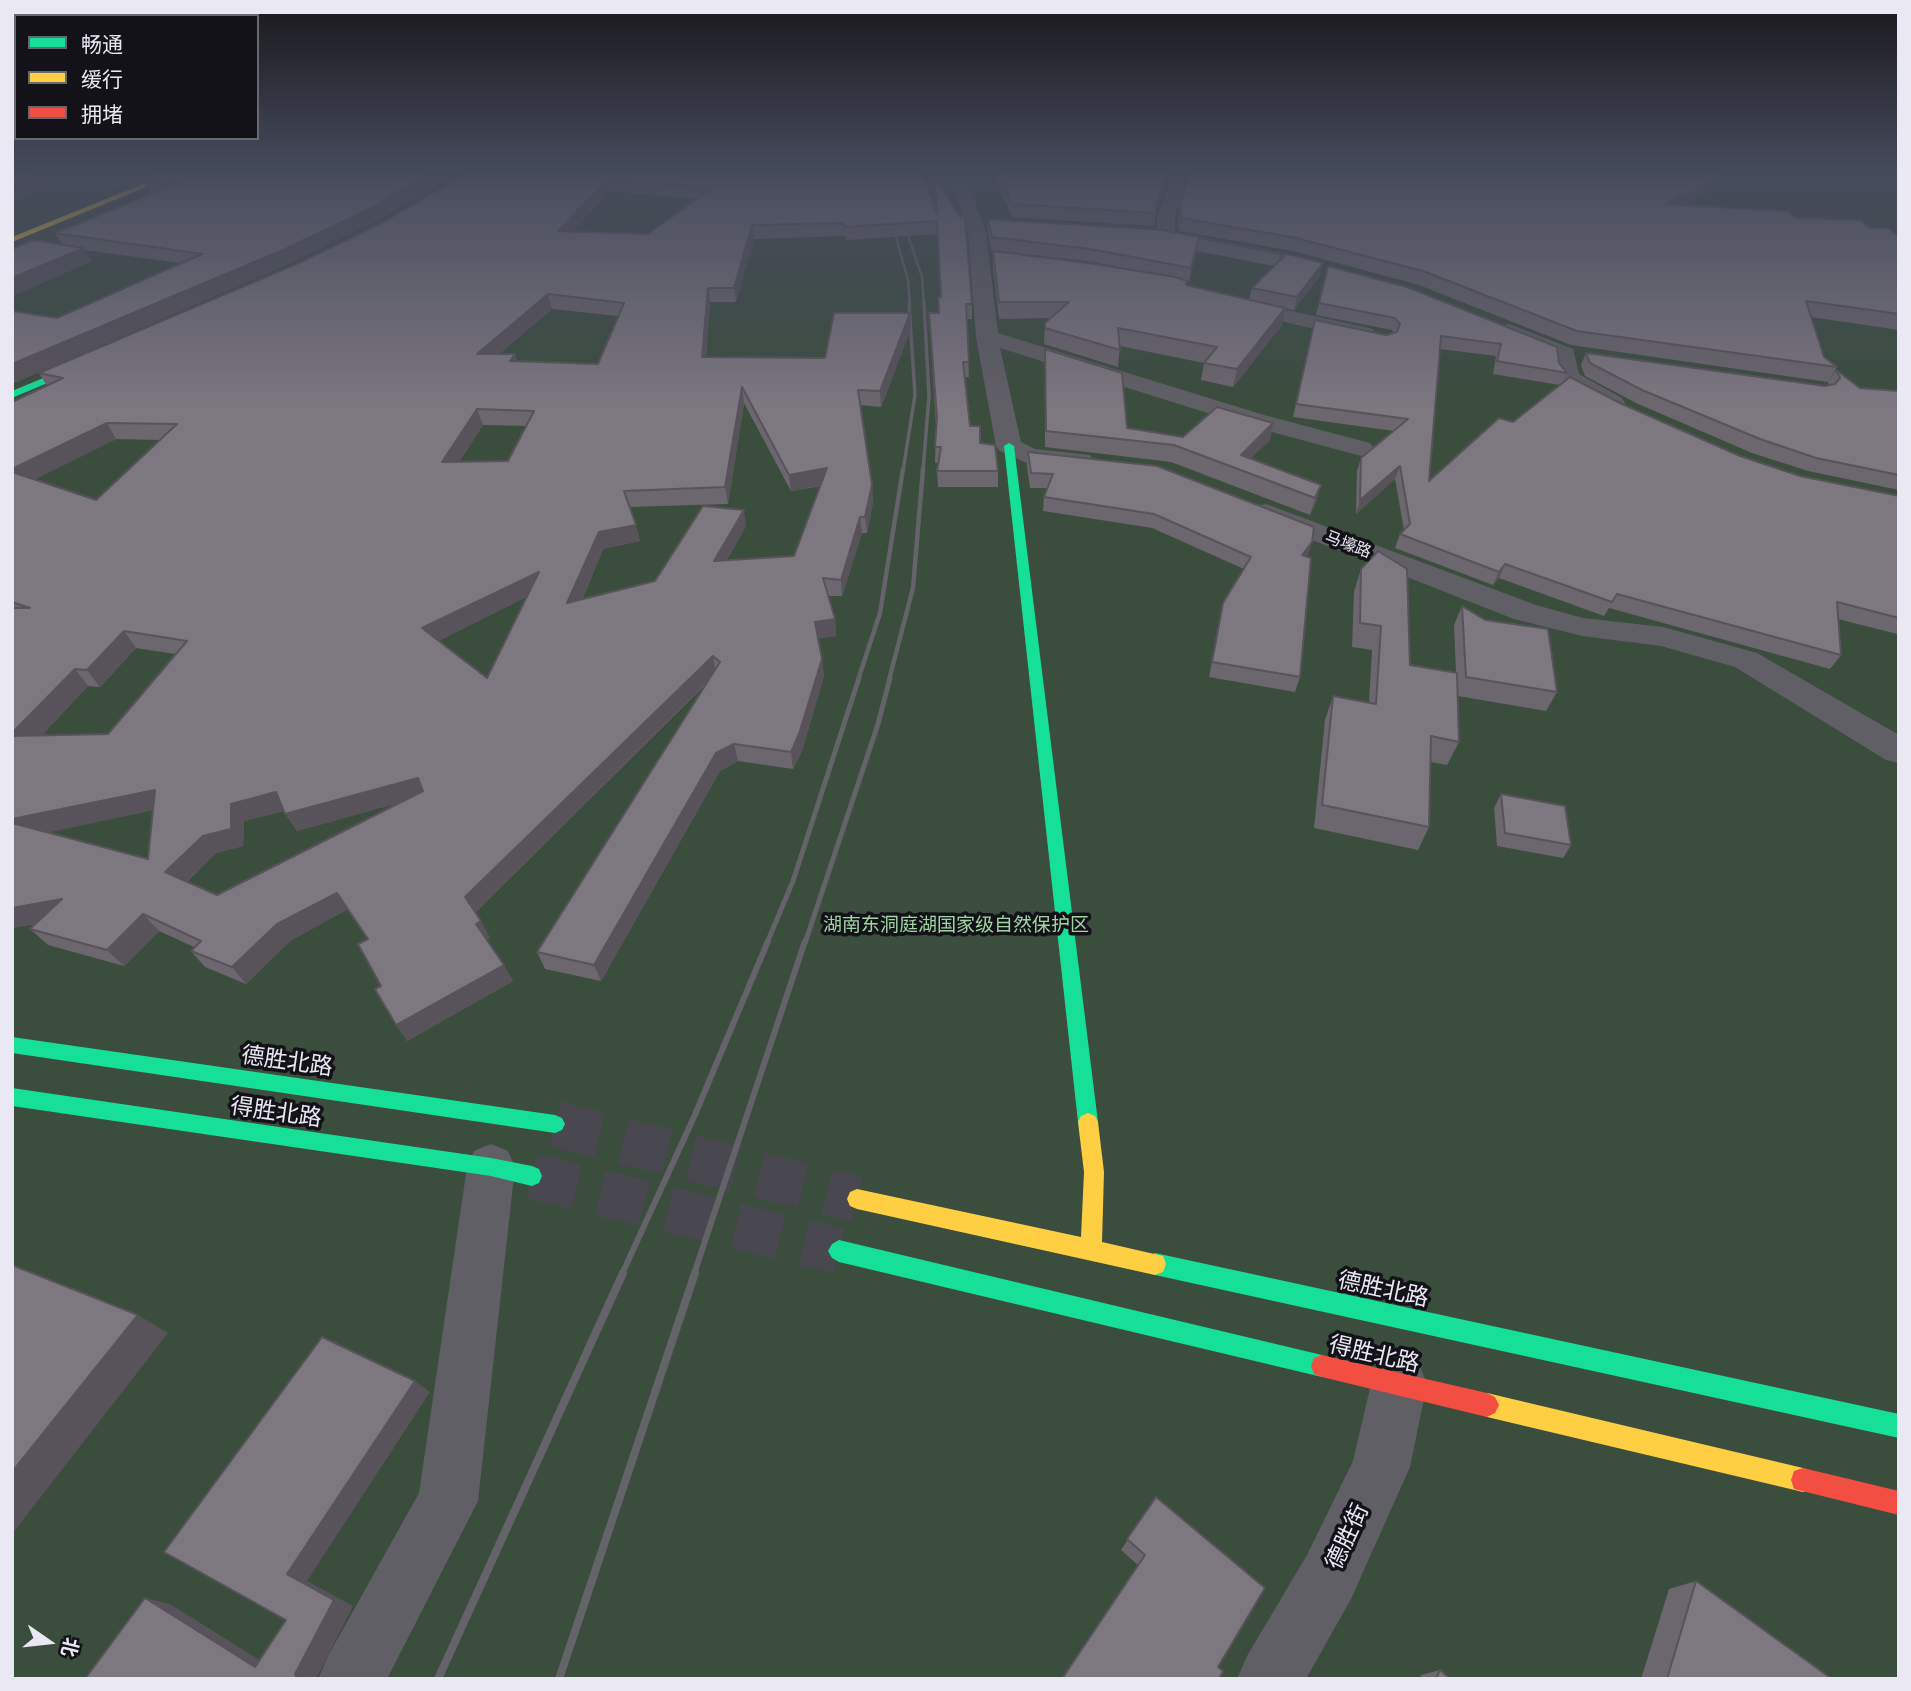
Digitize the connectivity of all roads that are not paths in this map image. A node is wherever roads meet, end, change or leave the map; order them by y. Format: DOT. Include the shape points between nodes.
graph roads {
  1 [pos="991,251"];
  2 [pos="1216,299"];
  3 [pos="1485,321"];
  4 [pos="986,337"];
  5 [pos="1383,338"];
  6 [pos="115,351"];
  7 [pos="1564,354"];
  8 [pos="1591,358"];
  9 [pos="12,395"];
  10 [pos="1637,415"];
  11 [pos="1009,446"];
  12 [pos="1361,448"];
  13 [pos="1110,462"];
  14 [pos="1242,502"];
  15 [pos="1899,751"];
  16 [pos="12,1045"];
  17 [pos="12,1097"];
  18 [pos="555,1124"];
  19 [pos="512,1171"];
  20 [pos="857,1199"];
  21 [pos="1091,1250"];
  22 [pos="839,1251"];
  23 [pos="1399,1384"];
  24 [pos="1899,1426"];
  25 [pos="1899,1503"];
  26 [pos="351,1679"];
  27 [pos="1270,1679"];
  1 -- 4 [label="street"];
  2 -- 5 [label="street"];
  3 -- 7 [label="street"];
  4 -- 11 [label="street"];
  4 -- 12 [label="street"];
  6 -- 9 [label="main road"];
  7 -- 8 [label="street"];
  7 -- 10 [label="street" via="1568,375 1575,383"];
  11 -- 13 [label="street" via="1029,456"];
  11 -- 21 [label="main road" via="1094,1172"];
  14 -- 15 [label="street, 马壕路" via="1525,612 1582,627 1663,637 1746,660"];
  16 -- 18 [label="main road, 德胜北路"];
  17 -- 19 [label="main road, 得胜北路"];
  19 -- 26 [label="street" via="449,1501"];
  20 -- 21 [label="main road, 德胜北路"];
  21 -- 24 [label="main road, 德胜北路"];
  22 -- 23 [label="main road, 得胜北路"];
  23 -- 25 [label="main road, 得胜北路"];
  23 -- 27 [label="street, 德胜街" via="1381,1467 1329,1577"];
}
